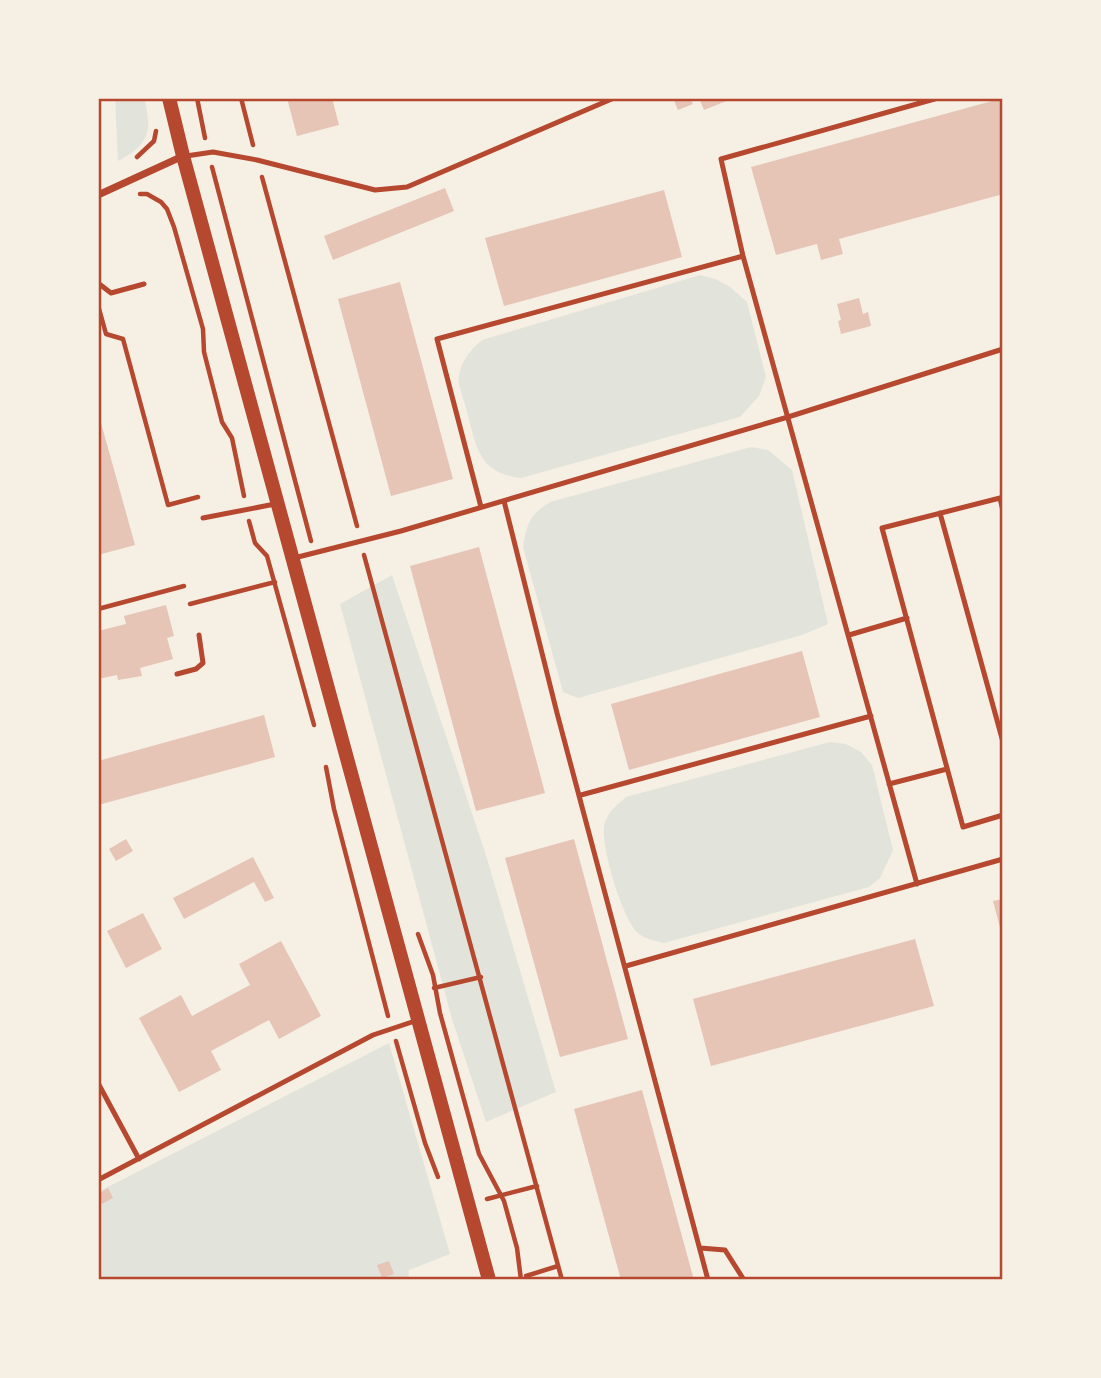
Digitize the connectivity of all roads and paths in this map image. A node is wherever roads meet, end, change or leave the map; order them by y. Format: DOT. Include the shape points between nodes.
graph roads {
  1 [pos="169,98"];
  2 [pos="197,98"];
  3 [pos="241,98"];
  4 [pos="614,98"];
  5 [pos="938,98"];
  6 [pos="153,120"];
  7 [pos="203,130"];
  8 [pos="253,146"];
  9 [pos="183,156"];
  10 [pos="139,164"];
  11 [pos="260,171"];
  12 [pos="214,176"];
  13 [pos="137,194"];
  14 [pos="98,195"];
  15 [pos="174,227"];
  16 [pos="743,256"];
  17 [pos="98,283"];
  18 [pos="144,284"];
  19 [pos="98,305"];
  20 [pos="1003,349"];
  21 [pos="788,417"];
  22 [pos="198,497"];
  23 [pos="504,501"];
  24 [pos="278,504"];
  25 [pos="481,508"];
  26 [pos="1003,511"];
  27 [pos="940,513"];
  28 [pos="203,518"];
  29 [pos="306,522"];
  30 [pos="356,522"];
  31 [pos="293,558"];
  32 [pos="366,561"];
  33 [pos="275,582"];
  34 [pos="184,586"];
  35 [pos="190,604"];
  36 [pos="98,609"];
  37 [pos="907,618"];
  38 [pos="200,635"];
  39 [pos="849,635"];
  40 [pos="177,674"];
  41 [pos="871,716"];
  42 [pos="1003,742"];
  43 [pos="947,769"];
  44 [pos="889,784"];
  45 [pos="329,787"];
  46 [pos="581,795"];
  47 [pos="1003,815"];
  48 [pos="1003,859"];
  49 [pos="917,884"];
  50 [pos="417,932"];
  51 [pos="626,965"];
  52 [pos="418,1020"];
  53 [pos="391,1027"];
  54 [pos="98,1083"];
  55 [pos="139,1159"];
  56 [pos="98,1180"];
  57 [pos="537,1186"];
  58 [pos="442,1188"];
  59 [pos="501,1195"];
  60 [pos="490,1210"];
  61 [pos="700,1248"];
  62 [pos="558,1266"];
  63 [pos="523,1278"];
  64 [pos="489,1280"];
  65 [pos="562,1280"];
  66 [pos="708,1280"];
  67 [pos="744,1280"];
  1 -- 9 [label="main road"];
  2 -- 7 [label="path"];
  3 -- 8 [label="path"];
  4 -- 9 [label="lane" via="407,187 375,190 213,152"];
  5 -- 16 [label="lane" via="721,159"];
  6 -- 10 [label="path" via="154,141 137,157"];
  9 -- 14 [label="street"];
  9 -- 24 [label="main road"];
  11 -- 30 [label="path"];
  12 -- 29 [label="path"];
  13 -- 15 [label="path" via="161,202"];
  16 -- 21 [label="lane"];
  16 -- 25 [label="lane" via="437,339"];
  17 -- 18 [label="lane" via="111,293"];
  19 -- 22 [label="path" via="106,334 122,339 167,505"];
  20 -- 21 [label="lane"];
  21 -- 23 [label="lane"];
  21 -- 39 [label="lane"];
  23 -- 25 [label="lane"];
  23 -- 46 [label="lane"];
  24 -- 28 [label="lane"];
  24 -- 31 [label="main road"];
  25 -- 31 [label="lane"];
  26 -- 27 [label="lane" via="1000,498"];
  27 -- 37 [label="lane" via="882,528"];
  27 -- 42 [label="lane"];
  31 -- 52 [label="main road"];
  32 -- 57 [label="path"];
  33 -- 35 [label="path"];
  34 -- 36 [label="path"];
  37 -- 39 [label="lane"];
  37 -- 43 [label="lane"];
  38 -- 40 [label="lane" via="203,663"];
  39 -- 41 [label="lane"];
  41 -- 44 [label="lane"];
  41 -- 46 [label="lane"];
  43 -- 44 [label="lane"];
  43 -- 47 [label="lane" via="963,827"];
  44 -- 49 [label="lane"];
  45 -- 53 [label="path"];
  46 -- 51 [label="lane"];
  48 -- 49 [label="lane"];
  49 -- 51 [label="lane"];
  50 -- 59 [label="path" via="433,975 479,1154"];
  51 -- 61 [label="lane"];
  52 -- 53 [label="lane"];
  52 -- 64 [label="main road"];
  53 -- 55 [label="lane"];
  53 -- 58 [label="path"];
  54 -- 55 [label="lane"];
  55 -- 56 [label="lane"];
  57 -- 59 [label="path"];
  57 -- 62 [label="path"];
  59 -- 60 [label="path" via="486,1199"];
  59 -- 63 [label="path"];
  61 -- 66 [label="lane"];
  61 -- 67 [label="lane" via="725,1250"];
  62 -- 63 [label="path"];
  62 -- 65 [label="path"];
}
